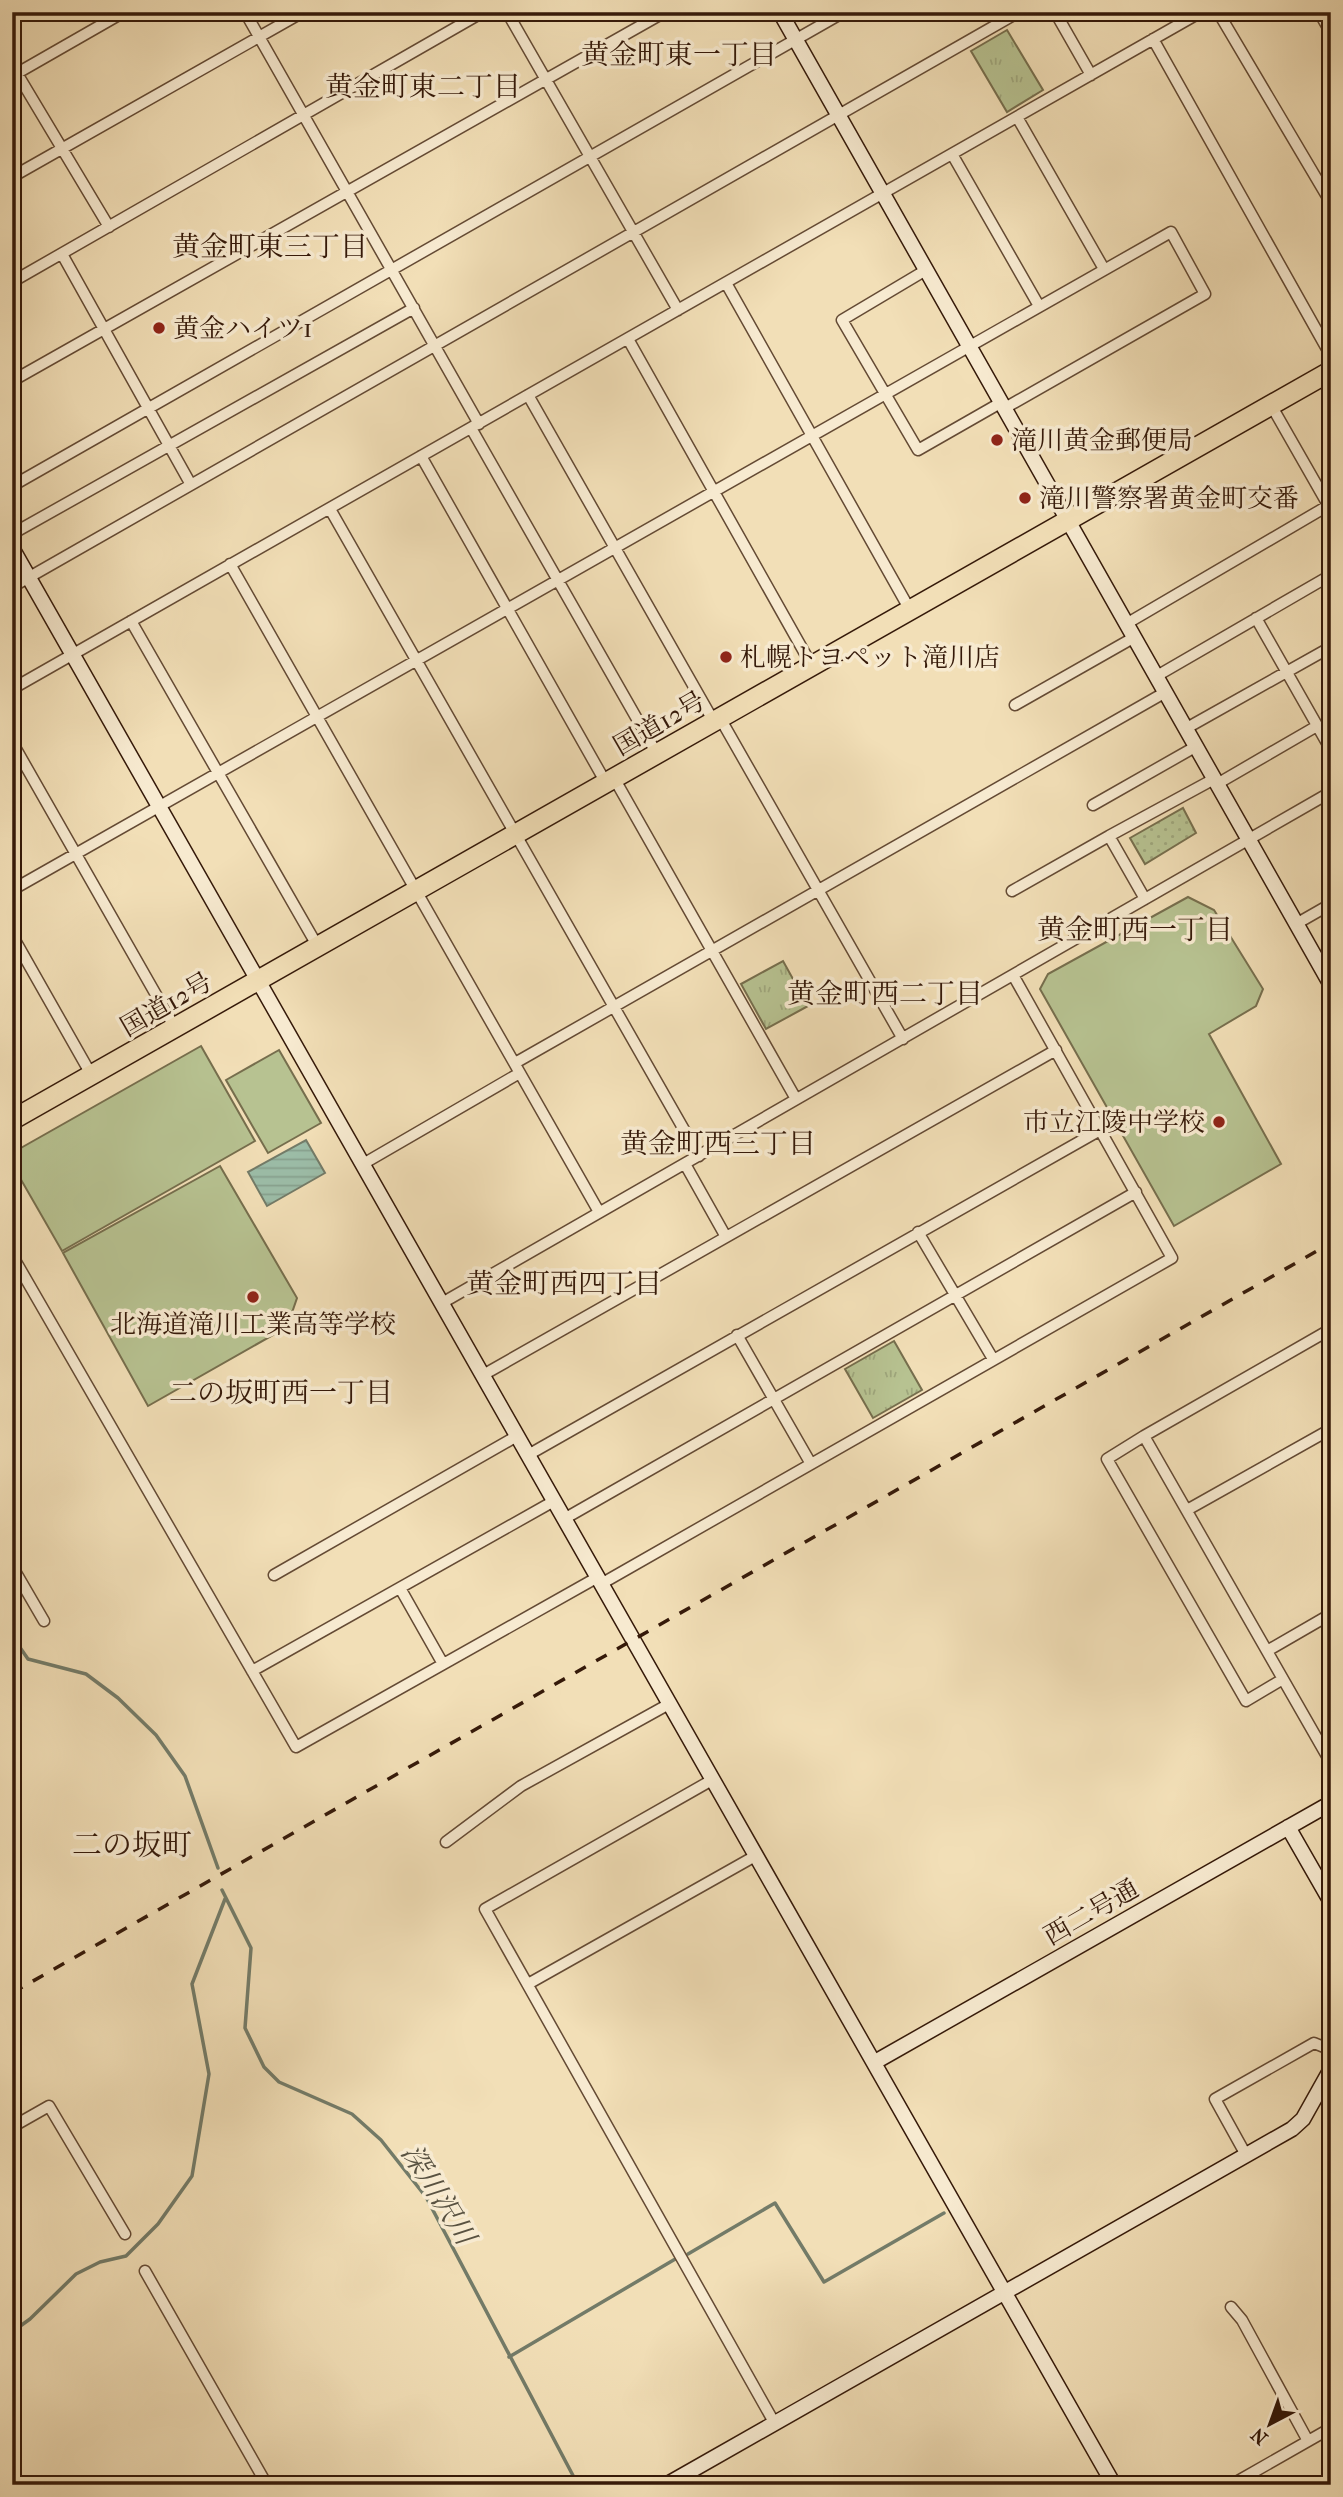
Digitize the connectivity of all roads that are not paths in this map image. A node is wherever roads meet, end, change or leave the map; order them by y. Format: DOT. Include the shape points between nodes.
graph roads {
  1 [pos="124,12"];
  2 [pos="245,12"];
  3 [pos="303,12"];
  4 [pos="483,12"];
  5 [pos="507,12"];
  6 [pos="666,12"];
  7 [pos="780,12"];
  8 [pos="844,12"];
  9 [pos="1019,12"];
  10 [pos="1055,12"];
  11 [pos="1201,12"];
  12 [pos="1218,12"];
  13 [pos="1319,12"];
  14 [pos="1331,33"];
  15 [pos="259,37"];
  16 [pos="1153,39"];
  17 [pos="796,40"];
  18 [pos="14,71"];
  19 [pos="1091,75"];
  20 [pos="546,80"];
  21 [pos="304,116"];
  22 [pos="839,116"];
  23 [pos="1017,117"];
  24 [pos="62,148"];
  25 [pos="951,154"];
  26 [pos="589,156"];
  27 [pos="12,177"];
  28 [pos="346,191"];
  29 [pos="883,193"];
  30 [pos="1331,202"];
  31 [pos="109,226"];
  32 [pos="634,234"];
  33 [pos="62,254"];
  34 [pos="391,269"];
  35 [pos="1104,269"];
  36 [pos="926,270"];
  37 [pos="12,282"];
  38 [pos="726,282"];
  39 [pos="1039,306"];
  40 [pos="414,308"];
  41 [pos="677,310"];
  42 [pos="104,327"];
  43 [pos="628,339"];
  44 [pos="435,346"];
  45 [pos="970,346"];
  46 [pos="1331,356"];
  47 [pos="1331,371"];
  48 [pos="12,381"];
  49 [pos="886,394"];
  50 [pos="527,395"];
  51 [pos="1003,405"];
  52 [pos="1270,405"];
  53 [pos="149,408"];
  54 [pos="475,426"];
  55 [pos="813,435"];
  56 [pos="169,445"];
  57 [pos="421,456"];
  58 [pos="190,483"];
  59 [pos="12,486"];
  60 [pos="714,492"];
  61 [pos="1330,507"];
  62 [pos="330,509"];
  63 [pos="1068,520"];
  64 [pos="12,534"];
  65 [pos="12,548"];
  66 [pos="614,549"];
  67 [pos="230,564"];
  68 [pos="1331,575"];
  69 [pos="29,578"];
  70 [pos="559,580"];
  71 [pos="12,587"];
  72 [pos="508,608"];
  73 [pos="910,610"];
  74 [pos="1256,618"];
  75 [pos="131,621"];
  76 [pos="1129,631"];
  77 [pos="1331,647"];
  78 [pos="72,655"];
  79 [pos="415,660"];
  80 [pos="812,666"];
  81 [pos="1286,672"];
  82 [pos="1155,677"];
  83 [pos="12,689"];
  84 [pos="1164,693"];
  85 [pos="1015,705"];
  86 [pos="317,717"];
  87 [pos="717,720"];
  88 [pos="1317,726"];
  89 [pos="1185,729"];
  90 [pos="12,742"];
  91 [pos="1195,747"];
  92 [pos="1331,750"];
  93 [pos="657,754"];
  94 [pos="219,773"];
  95 [pos="610,780"];
  96 [pos="1215,782"];
  97 [pos="1331,792"];
  98 [pos="1093,805"];
  99 [pos="159,807"];
  100 [pos="515,835"];
  101 [pos="1110,836"];
  102 [pos="1248,840"];
  103 [pos="74,854"];
  104 [pos="12,890"];
  105 [pos="818,890"];
  106 [pos="417,891"];
  107 [pos="1012,891"];
  108 [pos="1145,899"];
  109 [pos="1331,904"];
  110 [pos="1296,924"];
  111 [pos="12,935"];
  112 [pos="318,947"];
  113 [pos="711,951"];
  114 [pos="1013,975"];
  115 [pos="259,981"];
  116 [pos="1331,985"];
  117 [pos="614,1007"];
  118 [pos="175,1028"];
  119 [pos="903,1039"];
  120 [pos="1056,1050"];
  121 [pos="516,1068"];
  122 [pos="92,1076"];
  123 [pos="796,1099"];
  124 [pos="12,1120"];
  125 [pos="1101,1129"];
  126 [pos="698,1156"];
  127 [pos="363,1164"];
  128 [pos="685,1164"];
  129 [pos="1136,1192"];
  130 [pos="599,1212"];
  131 [pos="918,1232"];
  132 [pos="726,1237"];
  133 [pos="12,1255"];
  134 [pos="956,1296"];
  135 [pos="442,1303"];
  136 [pos="1331,1329"];
  137 [pos="737,1335"];
  138 [pos="993,1359"];
  139 [pos="483,1375"];
  140 [pos="774,1399"];
  141 [pos="1331,1429"];
  142 [pos="517,1436"];
  143 [pos="1144,1436"];
  144 [pos="528,1455"];
  145 [pos="811,1464"];
  146 [pos="554,1501"];
  147 [pos="1187,1510"];
  148 [pos="564,1519"];
  149 [pos="12,1566"];
  150 [pos="274,1575"];
  151 [pos="599,1581"];
  152 [pos="400,1588"];
  153 [pos="1331,1614"];
  154 [pos="44,1621"];
  155 [pos="1267,1650"];
  156 [pos="443,1664"];
  157 [pos="252,1671"];
  158 [pos="1283,1679"];
  159 [pos="669,1704"];
  160 [pos="1331,1763"];
  161 [pos="712,1780"];
  162 [pos="1331,1803"];
  163 [pos="1288,1828"];
  164 [pos="446,1842"];
  165 [pos="757,1855"];
  166 [pos="1331,1902"];
  167 [pos="528,1984"];
  168 [pos="1331,2050"];
  169 [pos="875,2063"];
  170 [pos="1331,2069"];
  171 [pos="12,2127"];
  172 [pos="1246,2155"];
  173 [pos="125,2234"];
  174 [pos="145,2271"];
  175 [pos="1005,2292"];
  176 [pos="1231,2307"];
  177 [pos="775,2424"];
  178 [pos="1331,2428"];
  179 [pos="1308,2441"];
  180 [pos="267,2485"];
  181 [pos="666,2485"];
  182 [pos="1114,2485"];
  183 [pos="1231,2485"];
  1 -- 18 [label="street"];
  2 -- 15 [label="street"];
  3 -- 15 [label="street"];
  4 -- 21 [label="street"];
  5 -- 20 [label="street"];
  6 -- 20 [label="street"];
  7 -- 17 [label="street"];
  8 -- 17 [label="street"];
  9 -- 22 [label="street"];
  10 -- 19 [label="street"];
  11 -- 16 [label="street"];
  12 -- 30 [label="street"];
  13 -- 14 [label="street"];
  15 -- 21 [label="street"];
  15 -- 24 [label="street"];
  16 -- 19 [label="street"];
  16 -- 46 [label="street"];
  17 -- 22 [label="street"];
  17 -- 26 [label="street"];
  18 -- 24 [label="street"];
  19 -- 23 [label="street"];
  20 -- 26 [label="street"];
  20 -- 28 [label="street"];
  21 -- 28 [label="street"];
  21 -- 31 [label="street"];
  22 -- 29 [label="street"];
  22 -- 32 [label="street"];
  23 -- 25 [label="street"];
  23 -- 35 [label="street"];
  24 -- 27 [label="street"];
  24 -- 31 [label="street"];
  25 -- 29 [label="street"];
  25 -- 39 [label="street"];
  26 -- 32 [label="street"];
  26 -- 34 [label="street"];
  28 -- 34 [label="street"];
  28 -- 42 [label="street"];
  29 -- 36 [label="street"];
  29 -- 38 [label="street"];
  31 -- 33 [label="street"];
  32 -- 41 [label="street"];
  32 -- 44 [label="street"];
  33 -- 37 [label="street"];
  33 -- 42 [label="street"];
  34 -- 40 [label="street"];
  34 -- 53 [label="street"];
  35 -- 39 [label="street"];
  35 -- 51 [label="street" via="1171,232 1205,294"];
  36 -- 45 [label="street"];
  36 -- 49 [label="street" via="842,320"];
  38 -- 41 [label="street"];
  38 -- 55 [label="street"];
  39 -- 45 [label="street"];
  40 -- 44 [label="street"];
  40 -- 56 [label="street"];
  41 -- 43 [label="street"];
  42 -- 48 [label="street"];
  42 -- 53 [label="street"];
  43 -- 50 [label="street"];
  43 -- 60 [label="street"];
  44 -- 54 [label="street"];
  44 -- 58 [label="street"];
  45 -- 49 [label="street"];
  45 -- 51 [label="street"];
  47 -- 52 [label="highway, 国道12号"];
  49 -- 51 [label="street" via="918,450"];
  49 -- 55 [label="street"];
  50 -- 54 [label="street"];
  50 -- 66 [label="street"];
  51 -- 63 [label="street"];
  52 -- 61 [label="street"];
  52 -- 63 [label="highway, 国道12号"];
  53 -- 56 [label="street"];
  53 -- 59 [label="street"];
  54 -- 57 [label="street"];
  54 -- 70 [label="street"];
  55 -- 60 [label="street"];
  55 -- 73 [label="street"];
  56 -- 58 [label="street"];
  56 -- 64 [label="street"];
  57 -- 62 [label="street"];
  57 -- 72 [label="street"];
  58 -- 69 [label="street"];
  60 -- 66 [label="street"];
  60 -- 80 [label="street"];
  61 -- 76 [label="street"];
  62 -- 67 [label="street"];
  62 -- 79 [label="street"];
  63 -- 73 [label="highway, 国道12号"];
  63 -- 76 [label="street"];
  65 -- 69 [label="street"];
  66 -- 70 [label="street"];
  66 -- 87 [label="street"];
  67 -- 75 [label="street"];
  67 -- 86 [label="street"];
  68 -- 74 [label="street"];
  69 -- 71 [label="street"];
  69 -- 78 [label="street"];
  70 -- 72 [label="street"];
  70 -- 93 [label="street"];
  72 -- 79 [label="street"];
  72 -- 95 [label="street"];
  73 -- 80 [label="highway, 国道12号"];
  74 -- 81 [label="street"];
  74 -- 82 [label="street"];
  75 -- 78 [label="street"];
  75 -- 94 [label="street"];
  76 -- 82 [label="street"];
  76 -- 85 [label="street"];
  77 -- 81 [label="street"];
  78 -- 83 [label="street"];
  78 -- 99 [label="street"];
  79 -- 86 [label="street"];
  79 -- 100 [label="street"];
  80 -- 87 [label="highway, 国道12号"];
  81 -- 88 [label="street"];
  81 -- 89 [label="street"];
  82 -- 84 [label="street"];
  84 -- 89 [label="street"];
  84 -- 105 [label="street"];
  86 -- 94 [label="street"];
  86 -- 106 [label="street"];
  87 -- 93 [label="highway, 国道12号"];
  87 -- 105 [label="street"];
  88 -- 92 [label="street"];
  88 -- 96 [label="street"];
  89 -- 91 [label="street"];
  90 -- 103 [label="street"];
  91 -- 96 [label="street"];
  91 -- 98 [label="street"];
  93 -- 95 [label="highway, 国道12号"];
  94 -- 99 [label="street"];
  94 -- 112 [label="street"];
  95 -- 100 [label="highway, 国道12号"];
  95 -- 113 [label="street"];
  96 -- 101 [label="street"];
  96 -- 102 [label="street"];
  97 -- 102 [label="street"];
  99 -- 103 [label="street"];
  99 -- 115 [label="street"];
  100 -- 106 [label="highway, 国道12号"];
  100 -- 117 [label="street"];
  101 -- 107 [label="street"];
  101 -- 108 [label="street"];
  102 -- 108 [label="street"];
  102 -- 110 [label="street"];
  103 -- 104 [label="street"];
  103 -- 118 [label="street"];
  105 -- 113 [label="street"];
  105 -- 119 [label="street"];
  106 -- 112 [label="highway, 国道12号"];
  106 -- 121 [label="street"];
  108 -- 114 [label="street"];
  109 -- 110 [label="street"];
  110 -- 116 [label="street"];
  111 -- 122 [label="street"];
  112 -- 115 [label="highway, 国道12号"];
  113 -- 117 [label="street"];
  113 -- 123 [label="street"];
  114 -- 119 [label="street"];
  114 -- 120 [label="street"];
  115 -- 118 [label="highway, 国道12号"];
  115 -- 127 [label="street"];
  117 -- 121 [label="street"];
  117 -- 126 [label="street"];
  118 -- 122 [label="highway, 国道12号"];
  119 -- 123 [label="street"];
  120 -- 125 [label="street"];
  120 -- 132 [label="street"];
  121 -- 127 [label="street"];
  121 -- 130 [label="street"];
  122 -- 124 [label="highway, 国道12号"];
  123 -- 126 [label="street"];
  125 -- 129 [label="street"];
  125 -- 131 [label="street"];
  126 -- 128 [label="street"];
  127 -- 135 [label="street"];
  128 -- 130 [label="street"];
  128 -- 132 [label="street"];
  129 -- 134 [label="street"];
  129 -- 138 [label="street" via="1172,1258"];
  130 -- 135 [label="street"];
  131 -- 134 [label="street"];
  131 -- 137 [label="street"];
  132 -- 139 [label="street"];
  133 -- 157 [label="street"];
  134 -- 138 [label="street"];
  134 -- 140 [label="street"];
  135 -- 139 [label="street"];
  136 -- 143 [label="street"];
  137 -- 140 [label="street"];
  137 -- 144 [label="street"];
  138 -- 145 [label="street"];
  139 -- 142 [label="street"];
  140 -- 145 [label="street"];
  140 -- 148 [label="street"];
  141 -- 147 [label="street"];
  142 -- 144 [label="street"];
  142 -- 150 [label="street"];
  143 -- 147 [label="street"];
  143 -- 158 [label="street" via="1107,1459 1246,1701"];
  144 -- 146 [label="street"];
  145 -- 151 [label="street"];
  146 -- 148 [label="street"];
  146 -- 152 [label="street"];
  147 -- 155 [label="street"];
  148 -- 151 [label="street"];
  149 -- 154 [label="street"];
  151 -- 156 [label="street"];
  151 -- 159 [label="street"];
  152 -- 156 [label="street"];
  152 -- 157 [label="street"];
  153 -- 155 [label="street"];
  155 -- 158 [label="street"];
  156 -- 157 [label="street" via="296,1747"];
  158 -- 160 [label="street"];
  159 -- 161 [label="street"];
  159 -- 164 [label="street" via="521,1786"];
  161 -- 165 [label="street"];
  161 -- 167 [label="street" via="485,1909"];
  162 -- 163 [label="street, 西二号通"];
  163 -- 166 [label="street"];
  163 -- 169 [label="street, 西二号通"];
  165 -- 167 [label="street"];
  165 -- 169 [label="street"];
  167 -- 177 [label="street"];
  168 -- 172 [label="street" via="1314,2043 1215,2099"];
  169 -- 175 [label="street"];
  170 -- 172 [label="street" via="1303,2119"];
  171 -- 173 [label="street" via="49,2106"];
  172 -- 175 [label="street"];
  174 -- 180 [label="street"];
  175 -- 177 [label="street"];
  175 -- 182 [label="street"];
  176 -- 179 [label="street"];
  177 -- 181 [label="street"];
  178 -- 179 [label="street"];
  179 -- 183 [label="street"];
}
